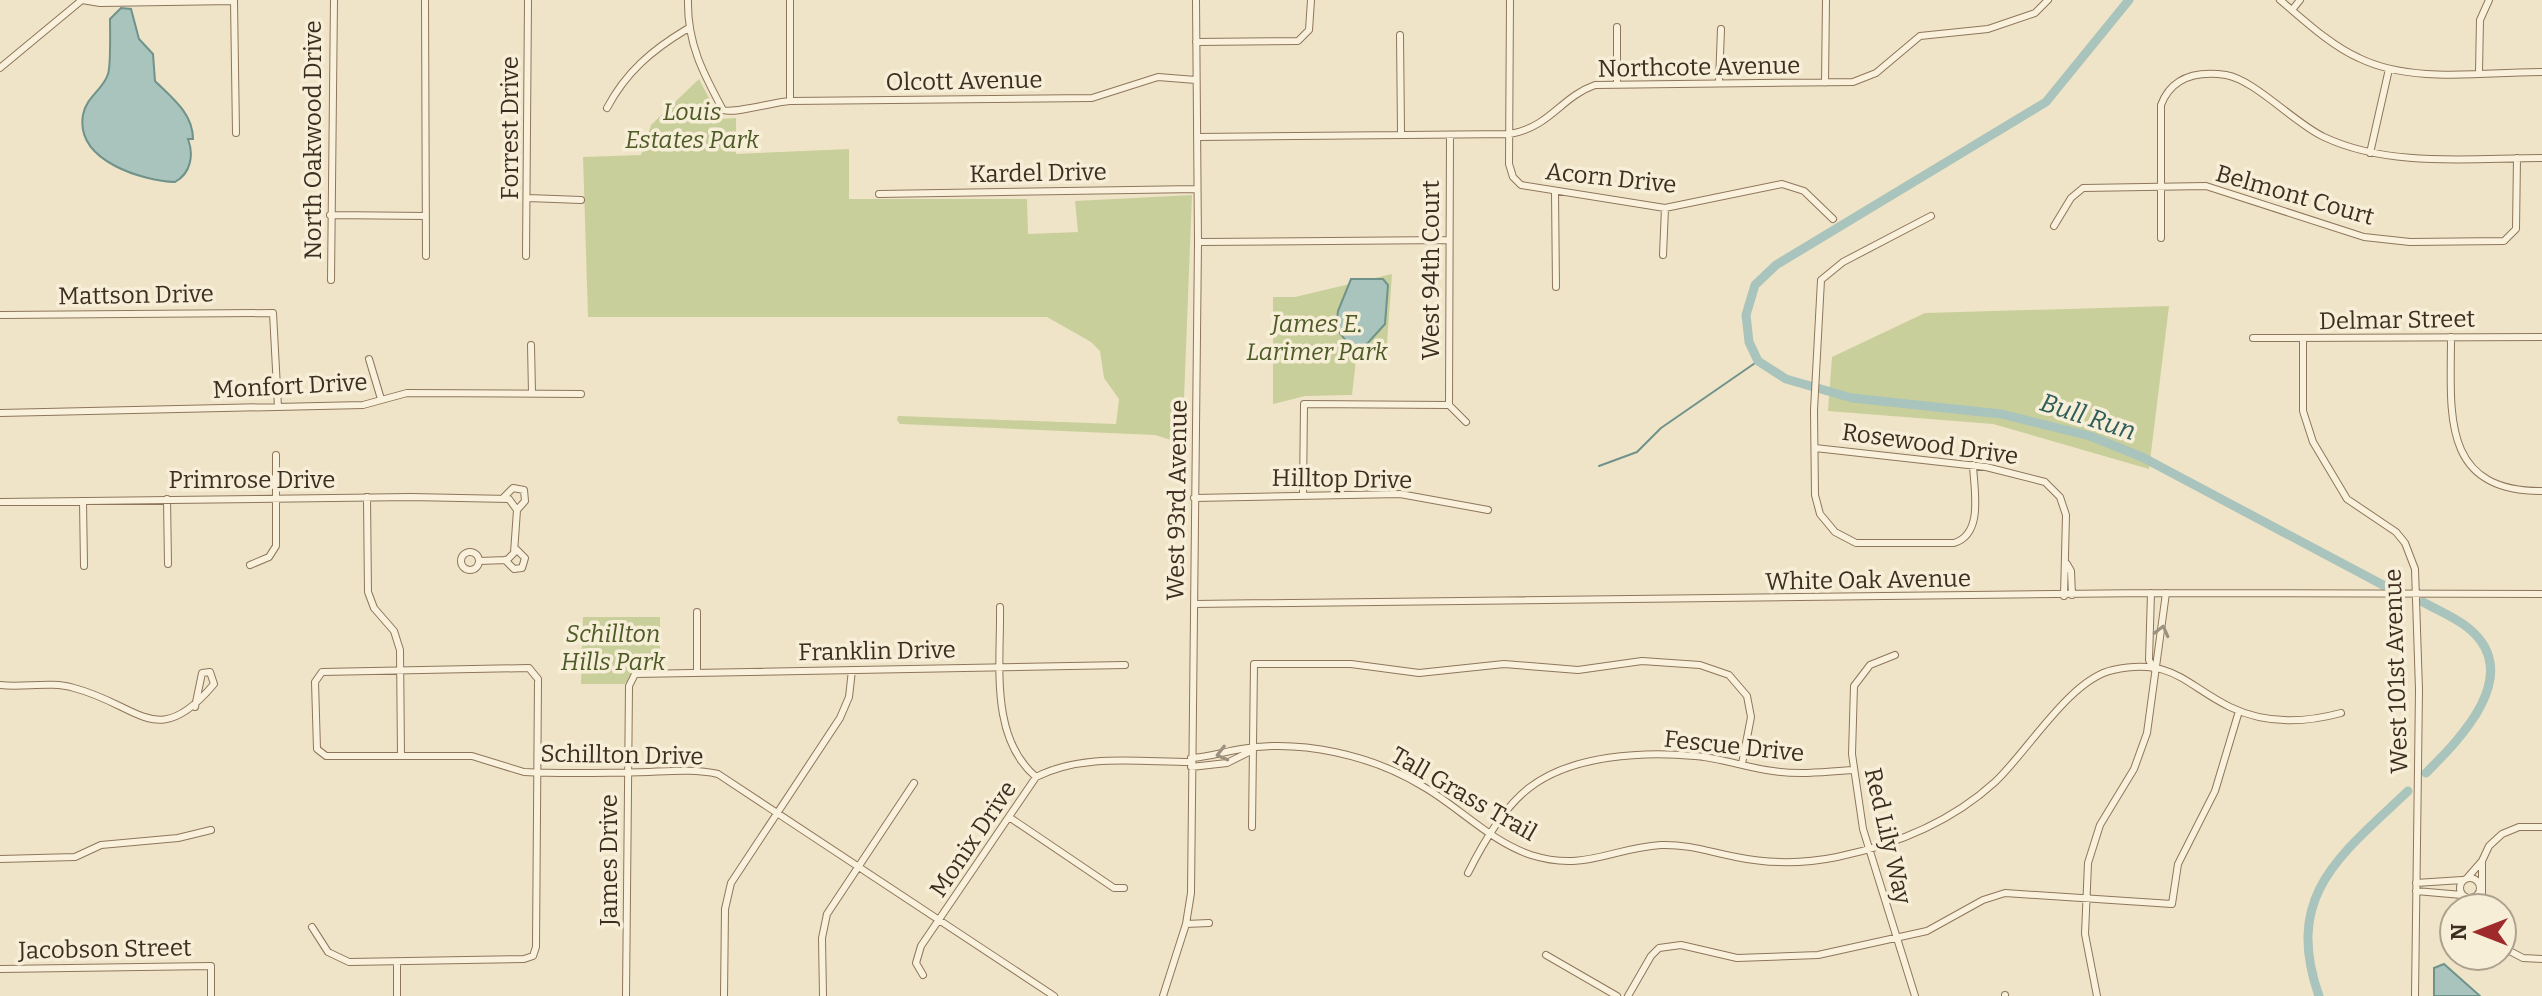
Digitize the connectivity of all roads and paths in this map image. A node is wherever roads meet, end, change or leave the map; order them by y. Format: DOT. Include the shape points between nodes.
graph roads {
  1 [pos="82,0"];
  2 [pos="334,0"];
  3 [pos="425,0"];
  4 [pos="528,0"];
  5 [pos="688,0"];
  6 [pos="790,0"];
  7 [pos="1196,0"];
  8 [pos="1311,0"];
  9 [pos="1510,0"];
  10 [pos="1826,0"];
  11 [pos="2048,0"];
  12 [pos="2300,0"];
  13 [pos="2489,0"];
  14 [pos="2284,1"];
  15 [pos="2292,10"];
  16 [pos="1617,27"];
  17 [pos="687,29"];
  18 [pos="1721,29"];
  19 [pos="1400,35"];
  20 [pos="1196,42"];
  21 [pos="0,68"];
  22 [pos="2389,69"];
  23 [pos="2479,72"];
  24 [pos="2542,72"];
  25 [pos="1196,80"];
  26 [pos="1719,82"];
  27 [pos="1617,83"];
  28 [pos="1825,83"];
  29 [pos="790,101"];
  30 [pos="607,108"];
  31 [pos="1401,132"];
  32 [pos="236,133"];
  33 [pos="1510,134"];
  34 [pos="1450,135"];
  35 [pos="1197,137"];
  36 [pos="2370,153"];
  37 [pos="2517,158"];
  38 [pos="2542,158"];
  39 [pos="2160,185"];
  40 [pos="1197,189"];
  41 [pos="1555,192"];
  42 [pos="879,194"];
  43 [pos="528,198"];
  44 [pos="581,200"];
  45 [pos="1665,208"];
  46 [pos="330,215"];
  47 [pos="426,216"];
  48 [pos="1931,216"];
  49 [pos="1833,219"];
  50 [pos="2054,226"];
  51 [pos="2161,238"];
  52 [pos="1448,240"];
  53 [pos="1198,242"];
  54 [pos="1663,255"];
  55 [pos="426,256"];
  56 [pos="526,256"];
  57 [pos="331,280"];
  58 [pos="1556,287"];
  59 [pos="0,315"];
  60 [pos="2451,337"];
  61 [pos="2542,337"];
  62 [pos="2253,338"];
  63 [pos="2303,339"];
  64 [pos="531,345"];
  65 [pos="369,359"];
  66 [pos="532,393"];
  67 [pos="581,394"];
  68 [pos="381,399"];
  69 [pos="1449,405"];
  70 [pos="278,407"];
  71 [pos="0,413"];
  72 [pos="1466,422"];
  73 [pos="1815,448"];
  74 [pos="276,455"];
  75 [pos="1973,465"];
  76 [pos="2542,491"];
  77 [pos="1303,494"];
  78 [pos="367,497"];
  79 [pos="504,497"];
  80 [pos="276,498"];
  81 [pos="1194,498"];
  82 [pos="167,499"];
  83 [pos="83,501"];
  84 [pos="0,502"];
  85 [pos="517,510"];
  86 [pos="1488,510"];
  87 [pos="516,549"];
  88 [pos="505,560"];
  89 [pos="479,561"];
  90 [pos="168,564"];
  91 [pos="250,565"];
  92 [pos="84,566"];
  93 [pos="2151,593"];
  94 [pos="2166,593"];
  95 [pos="2416,593"];
  96 [pos="2542,594"];
  97 [pos="2068,596"];
  98 [pos="1194,604"];
  99 [pos="1000,607"];
  100 [pos="697,612"];
  101 [pos="1895,655"];
  102 [pos="1125,665"];
  103 [pos="1001,666"];
  104 [pos="2154,669"];
  105 [pos="400,670"];
  106 [pos="852,670"];
  107 [pos="697,672"];
  108 [pos="631,677"];
  109 [pos="0,686"];
  110 [pos="195,707"];
  111 [pos="2239,711"];
  112 [pos="2341,713"];
  113 [pos="1253,750"];
  114 [pos="401,756"];
  115 [pos="1191,762"];
  116 [pos="1742,764"];
  117 [pos="1853,770"];
  118 [pos="537,772"];
  119 [pos="628,772"];
  120 [pos="1036,777"];
  121 [pos="914,783"];
  122 [pos="777,811"];
  123 [pos="1009,817"];
  124 [pos="1252,827"];
  125 [pos="2542,827"];
  126 [pos="211,830"];
  127 [pos="1491,834"];
  128 [pos="1869,850"];
  129 [pos="0,859"];
  130 [pos="2482,861"];
  131 [pos="858,866"];
  132 [pos="1468,873"];
  133 [pos="2465,879"];
  134 [pos="2416,887"];
  135 [pos="2481,887"];
  136 [pos="1124,888"];
  137 [pos="2443,892"];
  138 [pos="2462,892"];
  139 [pos="2478,892"];
  140 [pos="2481,892"];
  141 [pos="2085,897"];
  142 [pos="939,920"];
  143 [pos="1209,923"];
  144 [pos="1186,924"];
  145 [pos="312,927"];
  146 [pos="1897,938"];
  147 [pos="1546,955"];
  148 [pos="2518,955"];
  149 [pos="2542,959"];
  150 [pos="397,962"];
  151 [pos="0,969"];
  152 [pos="923,975"];
  153 [pos="211,996"];
  154 [pos="397,996"];
  155 [pos="626,996"];
  156 [pos="724,996"];
  157 [pos="823,996"];
  158 [pos="1054,996"];
  159 [pos="1163,996"];
  160 [pos="1617,996"];
  161 [pos="1628,996"];
  162 [pos="1915,996"];
  163 [pos="2097,996"];
  164 [pos="2415,996"];
  1 -- 21 [label="street"];
  1 -- 32 [label="street" via="234,1"];
  2 -- 46 [label="street, North Oakwood Drive"];
  3 -- 47 [label="street"];
  4 -- 43 [label="street, Forrest Drive"];
  5 -- 17 [label="street"];
  6 -- 29 [label="street"];
  7 -- 20 [label="street, West 93rd Avenue"];
  8 -- 20 [label="street" via="1309,30 1298,41"];
  9 -- 33 [label="street"];
  10 -- 28 [label="street"];
  11 -- 28 [label="street, Northcote Avenue" via="2038,11 1988,29 1920,36 1868,77"];
  12 -- 15 [label="street"];
  13 -- 23 [label="street" via="2480,20"];
  14 -- 15 [label="street"];
  15 -- 22 [label="street" via="2353,55"];
  16 -- 27 [label="street"];
  17 -- 29 [label="street, Olcott Avenue" via="697,62 723,110 732,113 764,102"];
  17 -- 30 [label="street" via="631,70"];
  18 -- 26 [label="street"];
  19 -- 31 [label="street"];
  20 -- 25 [label="street, West 93rd Avenue"];
  22 -- 23 [label="street"];
  22 -- 36 [label="street"];
  23 -- 24 [label="street"];
  25 -- 29 [label="street, Olcott Avenue" via="1158,77 1092,98"];
  25 -- 35 [label="street, West 93rd Avenue"];
  26 -- 27 [label="street, Northcote Avenue"];
  26 -- 28 [label="street, Northcote Avenue"];
  27 -- 33 [label="street, Northcote Avenue" via="1582,90 1532,130"];
  31 -- 34 [label="street, Northcote Avenue"];
  31 -- 35 [label="street, Northcote Avenue"];
  33 -- 34 [label="street, Northcote Avenue"];
  33 -- 41 [label="street, Acorn Drive" via="1510,169 1516,180 1525,187"];
  34 -- 52 [label="street, West 94th Court"];
  35 -- 40 [label="street, West 93rd Avenue"];
  36 -- 37 [label="street"];
  36 -- 39 [label="street" via="2309,129 2236,78 2193,75 2170,88 2161,105"];
  37 -- 38 [label="street"];
  37 -- 39 [label="street, Belmont Court" via="2516,229 2498,242 2364,237 2221,188"];
  39 -- 50 [label="street, Belmont Court" via="2083,188"];
  39 -- 51 [label="street"];
  40 -- 42 [label="street, Kardel Drive"];
  40 -- 53 [label="street, West 93rd Avenue"];
  41 -- 45 [label="street, Acorn Drive"];
  41 -- 58 [label="street"];
  43 -- 44 [label="street"];
  43 -- 56 [label="street, Forrest Drive"];
  45 -- 49 [label="street, Acorn Drive" via="1782,184 1804,191"];
  45 -- 54 [label="street"];
  46 -- 47 [label="street"];
  46 -- 57 [label="street, North Oakwood Drive"];
  47 -- 55 [label="street"];
  48 -- 73 [label="street" via="1843,262 1821,280"];
  52 -- 53 [label="street"];
  52 -- 69 [label="street, West 94th Court"];
  53 -- 81 [label="street, West 93rd Avenue"];
  59 -- 70 [label="street, Mattson Drive" via="273,313"];
  60 -- 61 [label="street, Delmar Street"];
  60 -- 63 [label="street, Delmar Street"];
  60 -- 76 [label="street" via="2451,416 2457,446 2493,483"];
  62 -- 63 [label="street, Delmar Street"];
  63 -- 95 [label="street, West 101st Avenue" via="2303,411 2309,433 2351,504 2389,526 2405,543 2415,569"];
  64 -- 66 [label="street"];
  65 -- 68 [label="street"];
  66 -- 67 [label="street, Monfort Drive"];
  66 -- 68 [label="street, Monfort Drive" via="407,393"];
  68 -- 70 [label="street, Monfort Drive" via="363,405"];
  69 -- 72 [label="street"];
  69 -- 77 [label="street" via="1304,404"];
  70 -- 71 [label="street, Monfort Drive"];
  73 -- 75 [label="street, Rosewood Drive"];
  73 -- 75 [label="street" via="1820,514 1839,535 1865,544 1954,543 1965,538 1974,525"];
  74 -- 80 [label="street"];
  75 -- 97 [label="street, Rosewood Drive" via="2035,477 2053,488 2065,508"];
  77 -- 81 [label="street, Hilltop Drive"];
  77 -- 86 [label="street, Hilltop Drive" via="1400,494"];
  78 -- 79 [label="street, Primrose Drive"];
  78 -- 80 [label="street, Primrose Drive"];
  78 -- 105 [label="street" via="368,592 397,638"];
  79 -- 85 [label="street"];
  79 -- 85 [label="street, Primrose Drive" via="513,488 524,490 525,501"];
  80 -- 82 [label="street, Primrose Drive"];
  80 -- 91 [label="street" via="275,551"];
  81 -- 98 [label="street, West 93rd Avenue"];
  82 -- 83 [label="street, Primrose Drive"];
  82 -- 90 [label="street"];
  83 -- 84 [label="street, Primrose Drive"];
  83 -- 92 [label="street"];
  85 -- 87 [label="street, Primrose Drive"];
  87 -- 88 [label="street"];
  87 -- 88 [label="street, Primrose Drive" via="525,558 522,568 514,569"];
  88 -- 89 [label="street, Primrose Drive"];
  93 -- 94 [label="street, White Oak Avenue"];
  93 -- 97 [label="street, White Oak Avenue"];
  93 -- 104 [label="street" via="2149,660"];
  94 -- 95 [label="street, White Oak Avenue"];
  104 -- 94 [label="street, one-way"];
  95 -- 96 [label="street, White Oak Avenue"];
  95 -- 134 [label="street, West 101st Avenue"];
  97 -- 98 [label="street, White Oak Avenue"];
  98 -- 115 [label="street, West 93rd Avenue"];
  99 -- 103 [label="street"];
  100 -- 107 [label="street"];
  101 -- 117 [label="street, Red Lily Way" via="1870,665 1852,689"];
  102 -- 103 [label="street, Franklin Drive"];
  103 -- 106 [label="street, Franklin Drive"];
  103 -- 120 [label="street" via="1004,726 1016,754"];
  104 -- 111 [label="street, Tall Grass Trail" via="2184,677"];
  104 -- 128 [label="street, Tall Grass Trail" via="2119,669 2091,679 1979,795 1925,829"];
  104 -- 141 [label="street" via="2147,733 2134,769 2096,833"];
  105 -- 114 [label="street"];
  105 -- 114 [label="street, Schillton Drive" via="328,671 315,682 319,752"];
  105 -- 118 [label="street" via="535,671"];
  106 -- 107 [label="street, Franklin Drive"];
  106 -- 122 [label="street" via="843,713"];
  107 -- 108 [label="street, Franklin Drive"];
  108 -- 119 [label="street, James Drive"];
  109 -- 110 [label="street" via="70,687 155,720 185,715"];
  110 -- 110 [label="street" via="214,684 210,672 202,673"];
  111 -- 112 [label="street, Tall Grass Trail" via="2293,721"];
  111 -- 141 [label="street" via="2215,791 2178,864 2172,904"];
  113 -- 115 [label="street, Tall Grass Trail" via="1227,763"];
  113 -- 116 [label="street" via="1254,664 1351,664 1419,673 1484,665 1578,670 1663,661 1722,671 1741,685 1751,712"];
  113 -- 124 [label="street"];
  113 -- 127 [label="street, Tall Grass Trail" via="1314,750 1381,766 1423,786"];
  114 -- 118 [label="street, Schillton Drive" via="472,756 512,770"];
  115 -- 120 [label="street, Monix Drive" via="1085,762 1059,765"];
  115 -- 144 [label="street, West 93rd Avenue" via="1191,893"];
  116 -- 117 [label="street, Fescue Drive" via="1794,773"];
  116 -- 127 [label="street, Fescue Drive" via="1656,754 1580,766 1527,789"];
  117 -- 128 [label="street, Red Lily Way"];
  118 -- 119 [label="street, Schillton Drive"];
  118 -- 150 [label="street" via="533,956"];
  119 -- 122 [label="street, Schillton Drive" via="712,773"];
  119 -- 155 [label="street, James Drive"];
  120 -- 123 [label="street, Monix Drive"];
  121 -- 131 [label="street"];
  122 -- 131 [label="street, Schillton Drive"];
  122 -- 156 [label="street" via="726,896"];
  123 -- 136 [label="street" via="1114,888"];
  123 -- 142 [label="street, Monix Drive"];
  125 -- 130 [label="street" via="2505,831"];
  126 -- 129 [label="street" via="101,845 75,857"];
  127 -- 128 [label="street, Tall Grass Trail" via="1530,854 1569,862 1665,845 1781,863"];
  127 -- 132 [label="street, Fescue Drive"];
  128 -- 146 [label="street, Red Lily Way"];
  130 -- 133 [label="street"];
  130 -- 135 [label="street"];
  131 -- 142 [label="street, Schillton Drive"];
  131 -- 157 [label="street" via="824,924"];
  133 -- 134 [label="street"];
  133 -- 135 [label="street" via="2476,880"];
  133 -- 138 [label="street"];
  134 -- 137 [label="street"];
  134 -- 164 [label="street, West 101st Avenue"];
  135 -- 139 [label="street"];
  135 -- 140 [label="street"];
  141 -- 146 [label="street" via="1995,895 1935,928"];
  141 -- 163 [label="street" via="2087,954"];
  142 -- 152 [label="street, Monix Drive" via="918,955"];
  142 -- 158 [label="street, Schillton Drive"];
  143 -- 144 [label="street"];
  144 -- 159 [label="street, West 93rd Avenue"];
  145 -- 150 [label="street" via="339,960"];
  146 -- 161 [label="street" via="1829,954 1777,958 1737,958 1669,946 1651,956"];
  146 -- 162 [label="street, Red Lily Way"];
  147 -- 160 [label="street"];
  148 -- 149 [label="street"];
  150 -- 154 [label="street"];
  151 -- 153 [label="street, Jacobson Street" via="211,966"];
}
